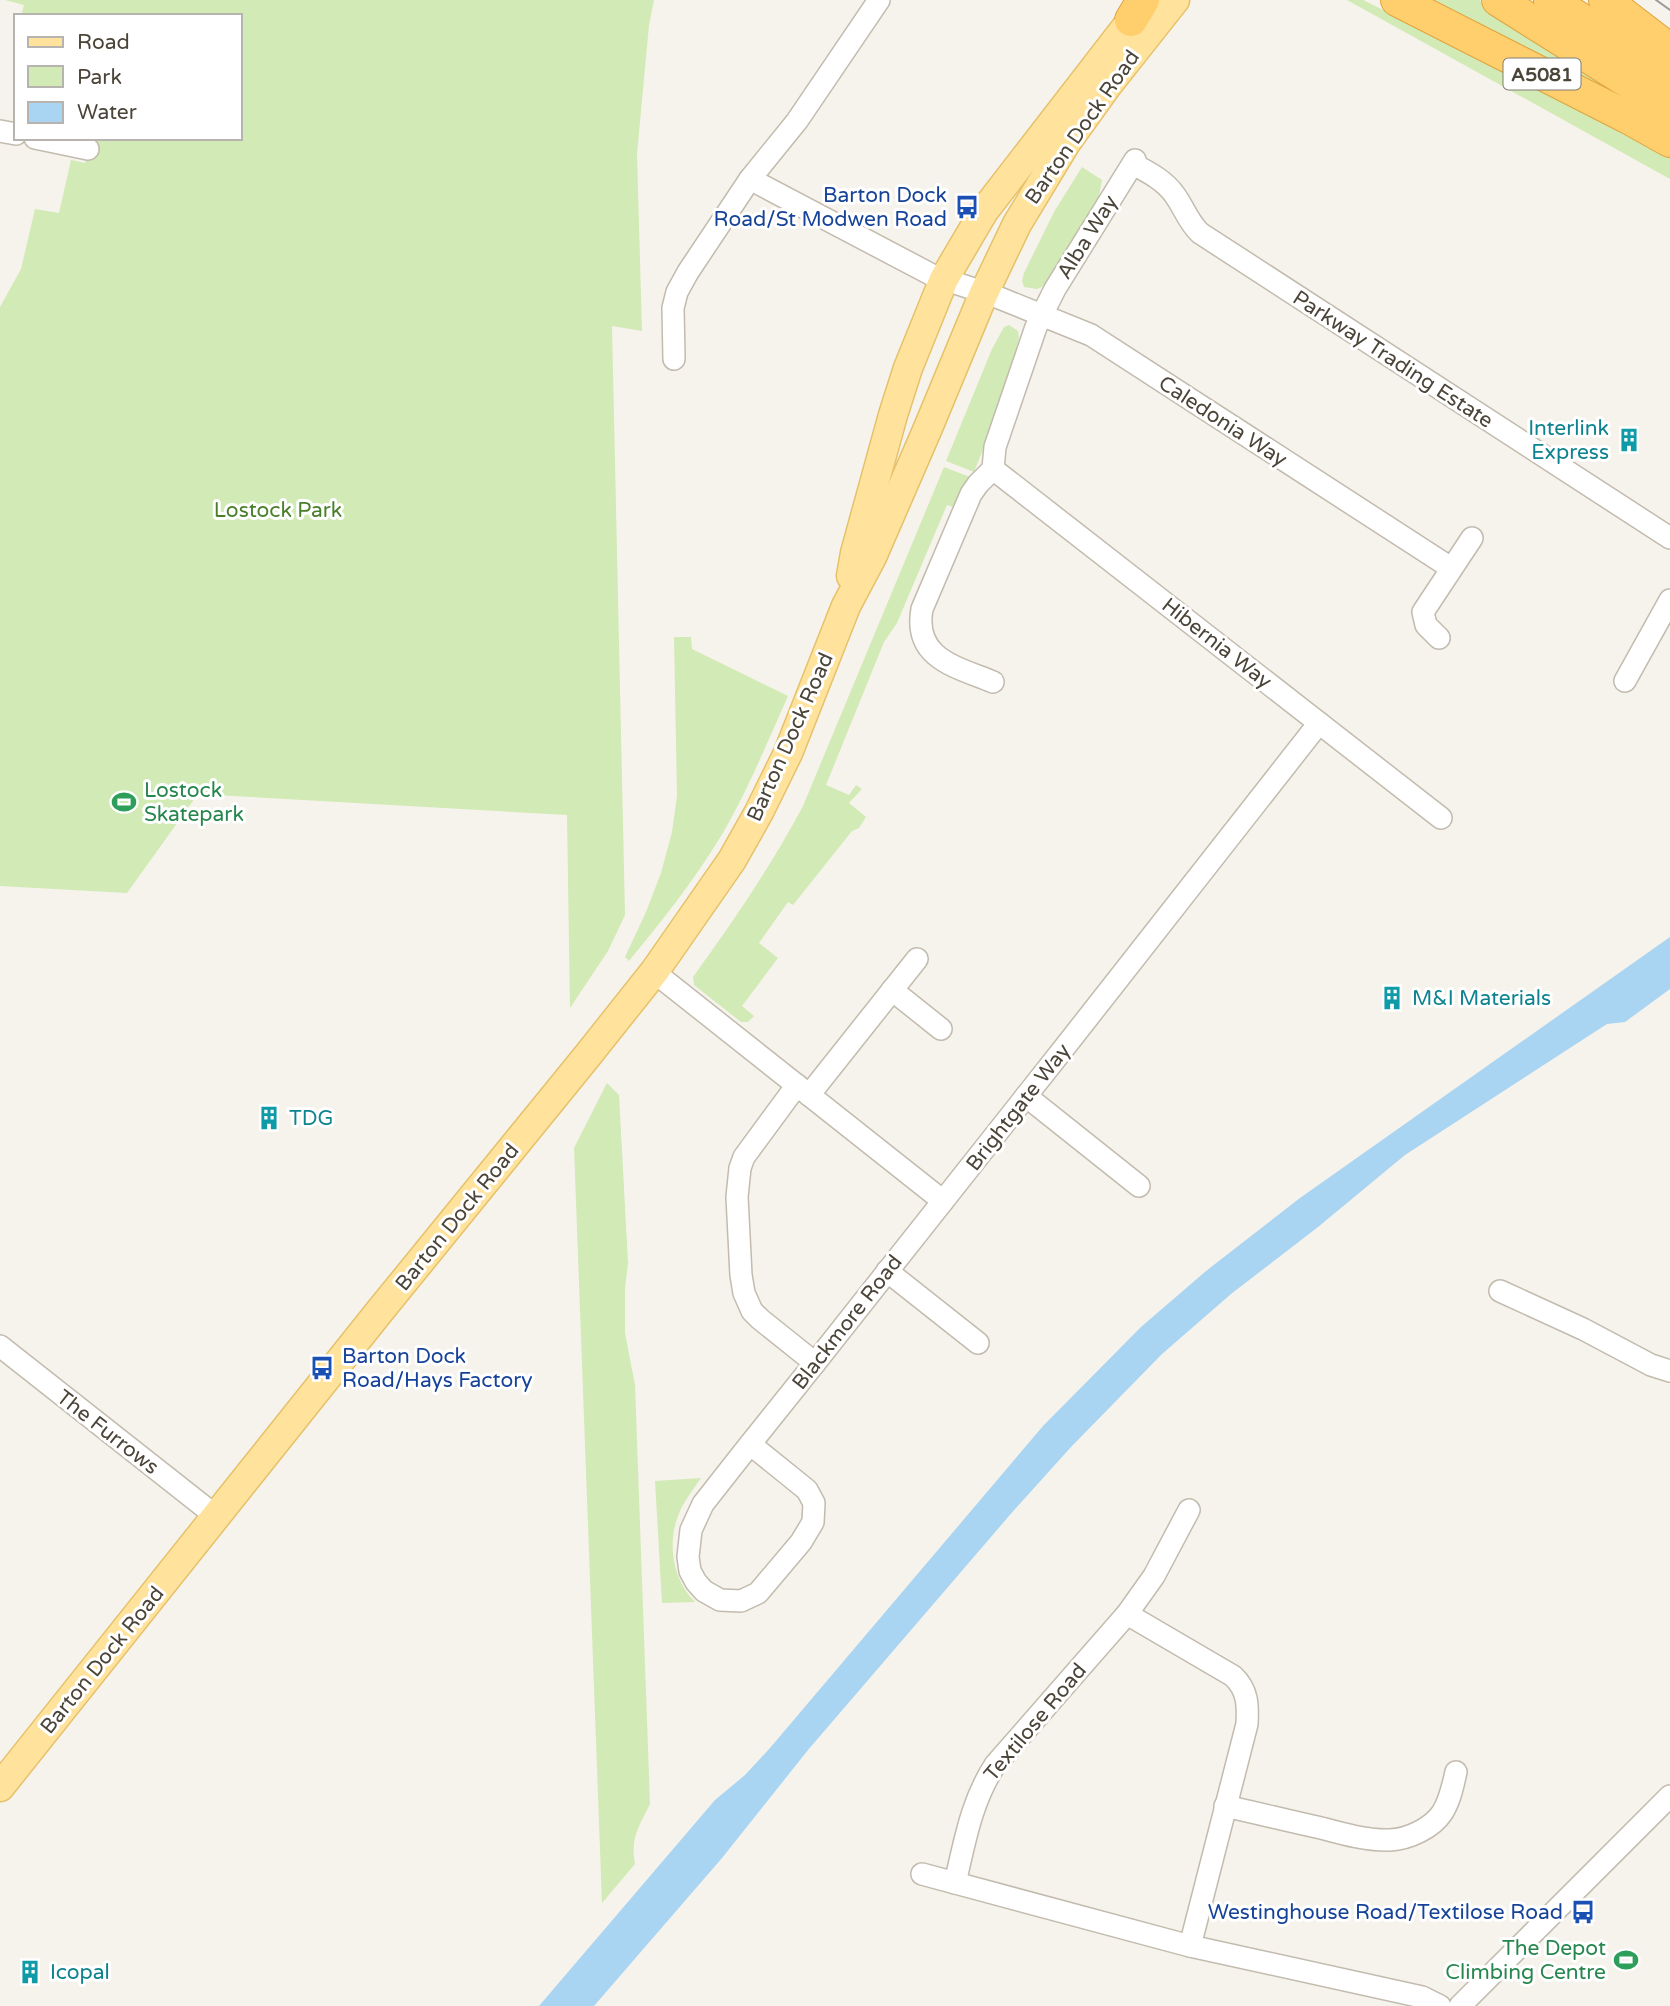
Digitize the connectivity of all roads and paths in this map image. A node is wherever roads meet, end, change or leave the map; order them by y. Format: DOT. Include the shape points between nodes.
graph roads {
  1 [pos="878,0"];
  2 [pos="1175,0"];
  3 [pos="1498,0"];
  4 [pos="1550,0"];
  5 [pos="1605,0"];
  6 [pos="1401,3"];
  7 [pos="1140,7"];
  8 [pos="1670,50"];
  9 [pos="1670,75"];
  10 [pos="1670,108"];
  11 [pos="45,140"];
  12 [pos="1670,141"];
  13 [pos="88,149"];
  14 [pos="1134,162"];
  15 [pos="750,179"];
  16 [pos="944,279"];
  17 [pos="984,293"];
  18 [pos="1042,315"];
  19 [pos="674,359"];
  20 [pos="993,469"];
  21 [pos="1472,538"];
  22 [pos="1670,538"];
  23 [pos="1451,568"];
  24 [pos="1670,600"];
  25 [pos="846,606"];
  26 [pos="1439,638"];
  27 [pos="1625,681"];
  28 [pos="993,682"];
  29 [pos="1319,723"];
  30 [pos="1441,818"];
  31 [pos="917,959"];
  32 [pos="654,972"];
  33 [pos="892,990"];
  34 [pos="942,1029"];
  35 [pos="803,1090"];
  36 [pos="1026,1096"];
  37 [pos="1139,1186"];
  38 [pos="943,1201"];
  39 [pos="887,1271"];
  40 [pos="1500,1291"];
  41 [pos="978,1343"];
  42 [pos="0,1346"];
  43 [pos="815,1363"];
  44 [pos="1670,1371"];
  45 [pos="750,1444"];
  46 [pos="1189,1510"];
  47 [pos="217,1517"];
  48 [pos="1127,1614"];
  49 [pos="1456,1772"];
  50 [pos="0,1787"];
  51 [pos="1670,1797"];
  52 [pos="1225,1806"];
  53 [pos="922,1874"];
  54 [pos="955,1883"];
  55 [pos="1190,1945"];
  56 [pos="1440,2006"];
  57 [pos="1460,2006"];
  1 -- 15 [label="street" via="797,121"];
  2 -- 17 [label="main road, Barton Dock Road" via="1066,144 1017,224"];
  3 -- 10 [label="highway, A5081"];
  4 -- 9 [label="highway"];
  5 -- 8 [label="highway"];
  6 -- 12 [label="highway, A5081"];
  7 -- 16 [label="main road, Barton Dock Road" via="984,211"];
  11 -- 13 [label="street"];
  14 -- 18 [label="street, Alba Way"];
  14 -- 22 [label="street, Parkway Trading Estate" via="1168,186 1200,233"];
  15 -- 16 [label="street, Caledonia Way"];
  15 -- 19 [label="street" via="677,292"];
  16 -- 17 [label="street, Caledonia Way"];
  16 -- 25 [label="main road, Barton Dock Road" via="893,415 855,553"];
  17 -- 18 [label="street, Caledonia Way"];
  17 -- 25 [label="main road, Barton Dock Road" via="872,557"];
  18 -- 20 [label="street" via="995,447"];
  18 -- 23 [label="street, Caledonia Way" via="1091,335"];
  20 -- 28 [label="street" via="964,507 920,622 923,639 937,657"];
  20 -- 29 [label="street, Hibernia Way"];
  21 -- 23 [label="street"];
  23 -- 26 [label="street" via="1423,612 1426,625"];
  24 -- 27 [label="street"];
  25 -- 32 [label="main road, Barton Dock Road" via="788,753 759,812 732,860"];
  29 -- 30 [label="street, Hibernia Way"];
  29 -- 36 [label="street, Brightgate Way"];
  31 -- 33 [label="street"];
  32 -- 35 [label="street"];
  32 -- 47 [label="main road, Barton Dock Road"];
  33 -- 34 [label="street"];
  33 -- 35 [label="street"];
  35 -- 38 [label="street"];
  35 -- 43 [label="street" via="744,1157 737,1197 741,1275 752,1311"];
  36 -- 37 [label="street"];
  36 -- 38 [label="street, Brightgate Way"];
  38 -- 39 [label="street, Blackmore Road"];
  39 -- 41 [label="street"];
  39 -- 43 [label="street, Blackmore Road"];
  40 -- 44 [label="street"];
  42 -- 47 [label="street, The Furrows"];
  43 -- 45 [label="street, Blackmore Road"];
  45 -- 45 [label="street, Blackmore Road" via="703,1504 691,1530 691,1571 704,1591 720,1600 741,1601 758,1593 814,1522 814,1503 807,1490"];
  46 -- 48 [label="street, Textilose Road" via="1154,1576"];
  47 -- 50 [label="main road, Barton Dock Road"];
  48 -- 52 [label="street" via="1241,1684 1247,1724"];
  48 -- 54 [label="street, Textilose Road" via="982,1784"];
  49 -- 52 [label="street" via="1442,1813 1429,1826 1392,1840"];
  51 -- 57 [label="street"];
  52 -- 55 [label="street"];
  53 -- 54 [label="street"];
  54 -- 55 [label="street"];
  55 -- 56 [label="street" via="1422,1997"];
}
